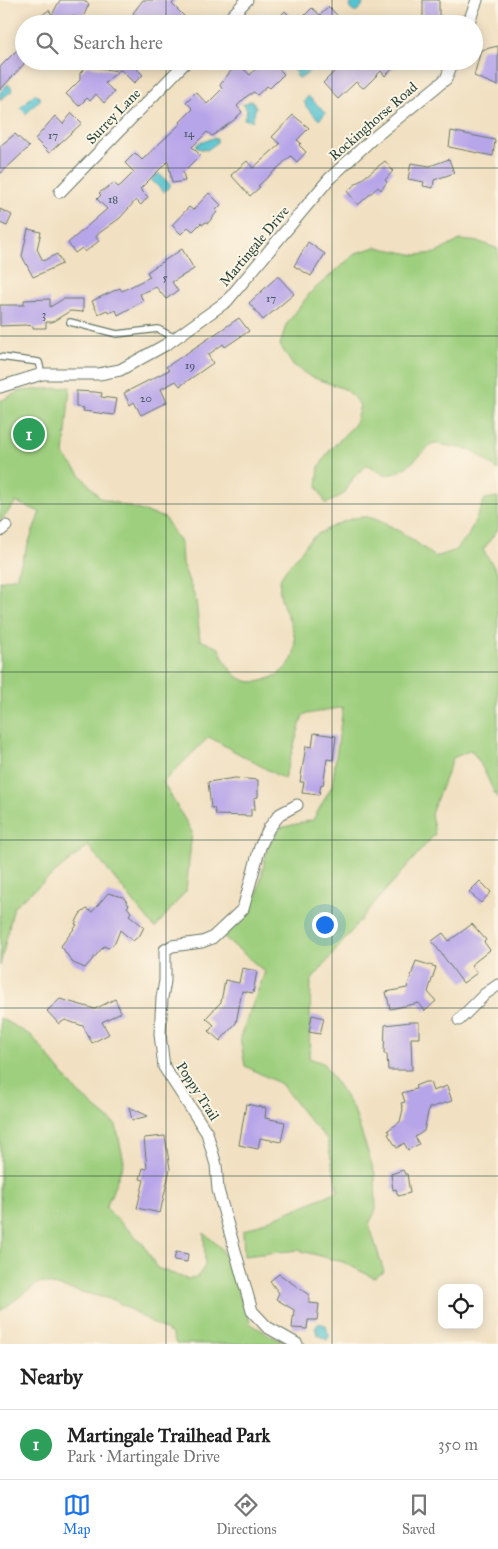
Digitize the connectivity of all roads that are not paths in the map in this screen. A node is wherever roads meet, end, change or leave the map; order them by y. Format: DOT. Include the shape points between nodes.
graph roads {
  1 [pos="247,0"];
  2 [pos="477,0"];
  3 [pos="233,15"];
  4 [pos="471,15"];
  5 [pos="178,70"];
  6 [pos="450,70"];
  7 [pos="329,179"];
  8 [pos="60,192"];
  9 [pos="70,322"];
  10 [pos="175,338"];
  11 [pos="0,358"];
  12 [pos="42,374"];
  13 [pos="0,387"];
  14 [pos="297,805"];
  15 [pos="498,985"];
  16 [pos="459,1020"];
  17 [pos="297,1344"];
  1 -- 3 [label="street"];
  2 -- 4 [label="street"];
  5 -- 8 [label="street, Surrey Lane"];
  6 -- 7 [label="street, Rockinghorse Road" via="446,79"];
  7 -- 10 [label="street, Martingale Drive" via="227,301"];
  9 -- 10 [label="lane" via="117,334 158,329"];
  10 -- 12 [label="street, Martingale Drive" via="120,370 99,374"];
  11 -- 12 [label="lane" via="39,362"];
  12 -- 13 [label="street, Martingale Drive"];
  14 -- 17 [label="street, Poppy Trail" via="280,814 269,828 260,847 243,909 212,938 165,950 160,1034 164,1067 207,1132 216,1165 218,1190 252,1311 267,1327"];
  15 -- 16 [label="street"];
}
